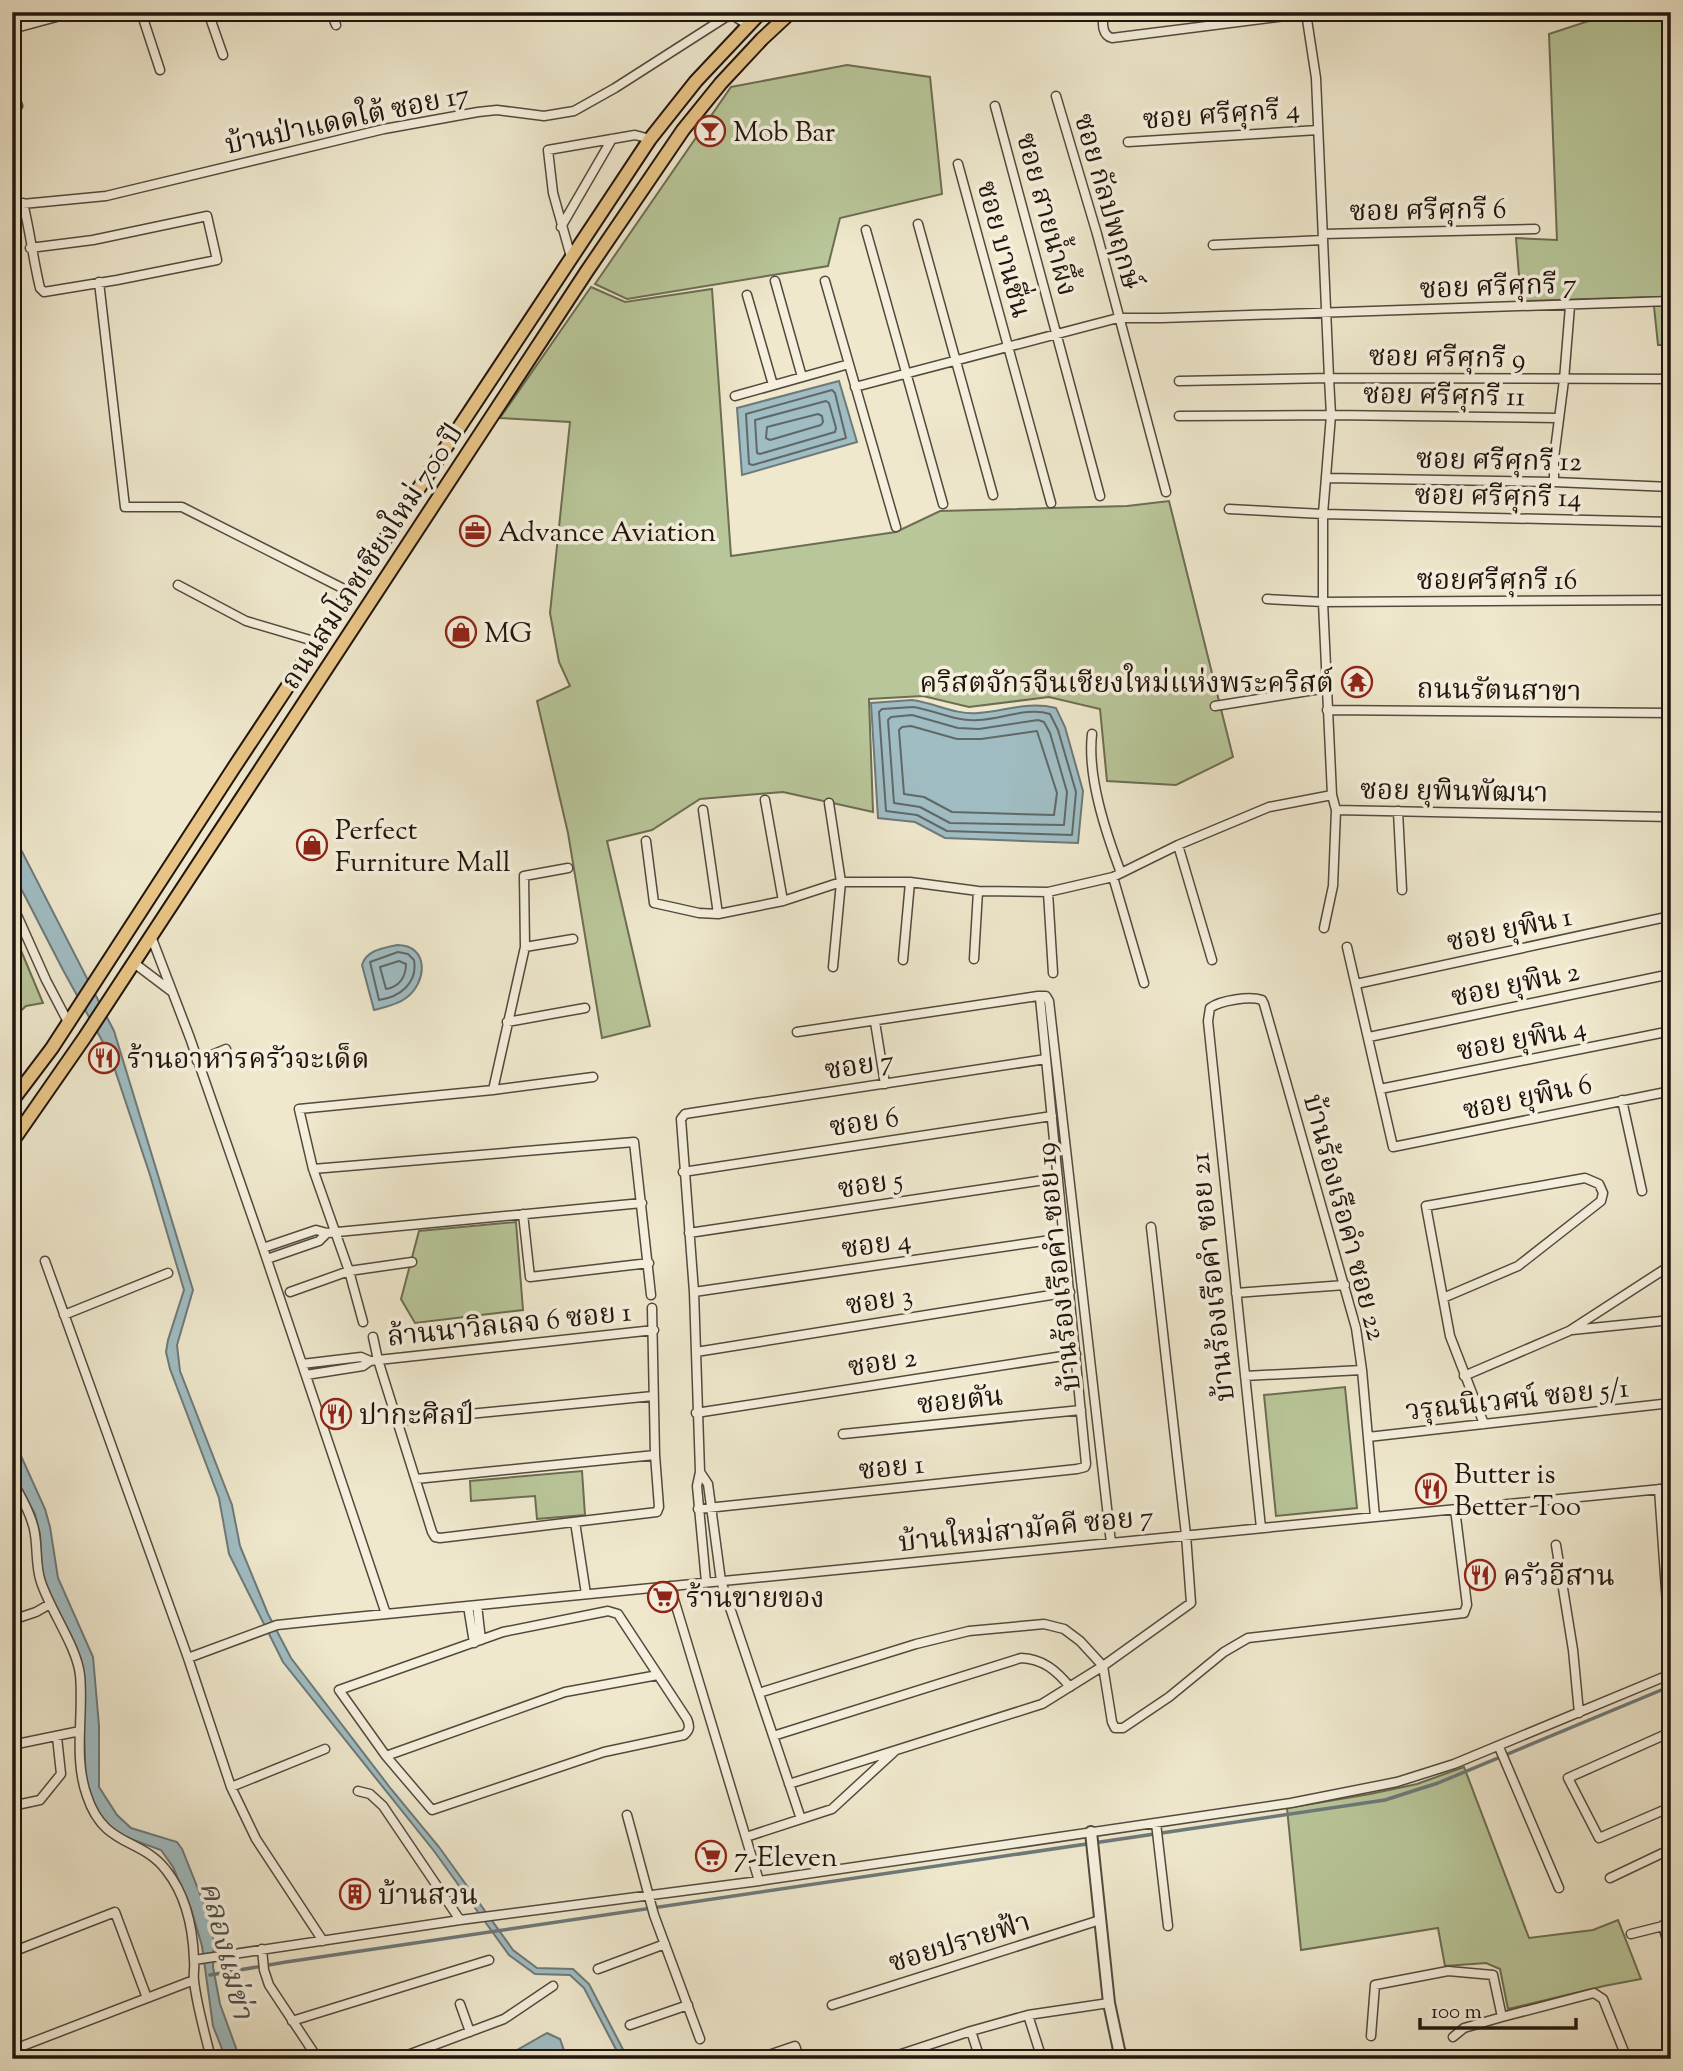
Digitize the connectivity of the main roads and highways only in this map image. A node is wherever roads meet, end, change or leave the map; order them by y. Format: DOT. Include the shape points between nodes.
graph roads {
  1 [pos="761,12"];
  2 [pos="792,12"];
  3 [pos="12,1101"];
  4 [pos="12,1142"];
  1 -- 3 [label="main road, ถนนสมโภชเชียงใหม่ 700 ปี" via="696,81 650,139 52,1048"];
  2 -- 4 [label="main road, ถนนสมโภชเชียงใหม่ 700 ปี" via="721,83 683,130"];
}
